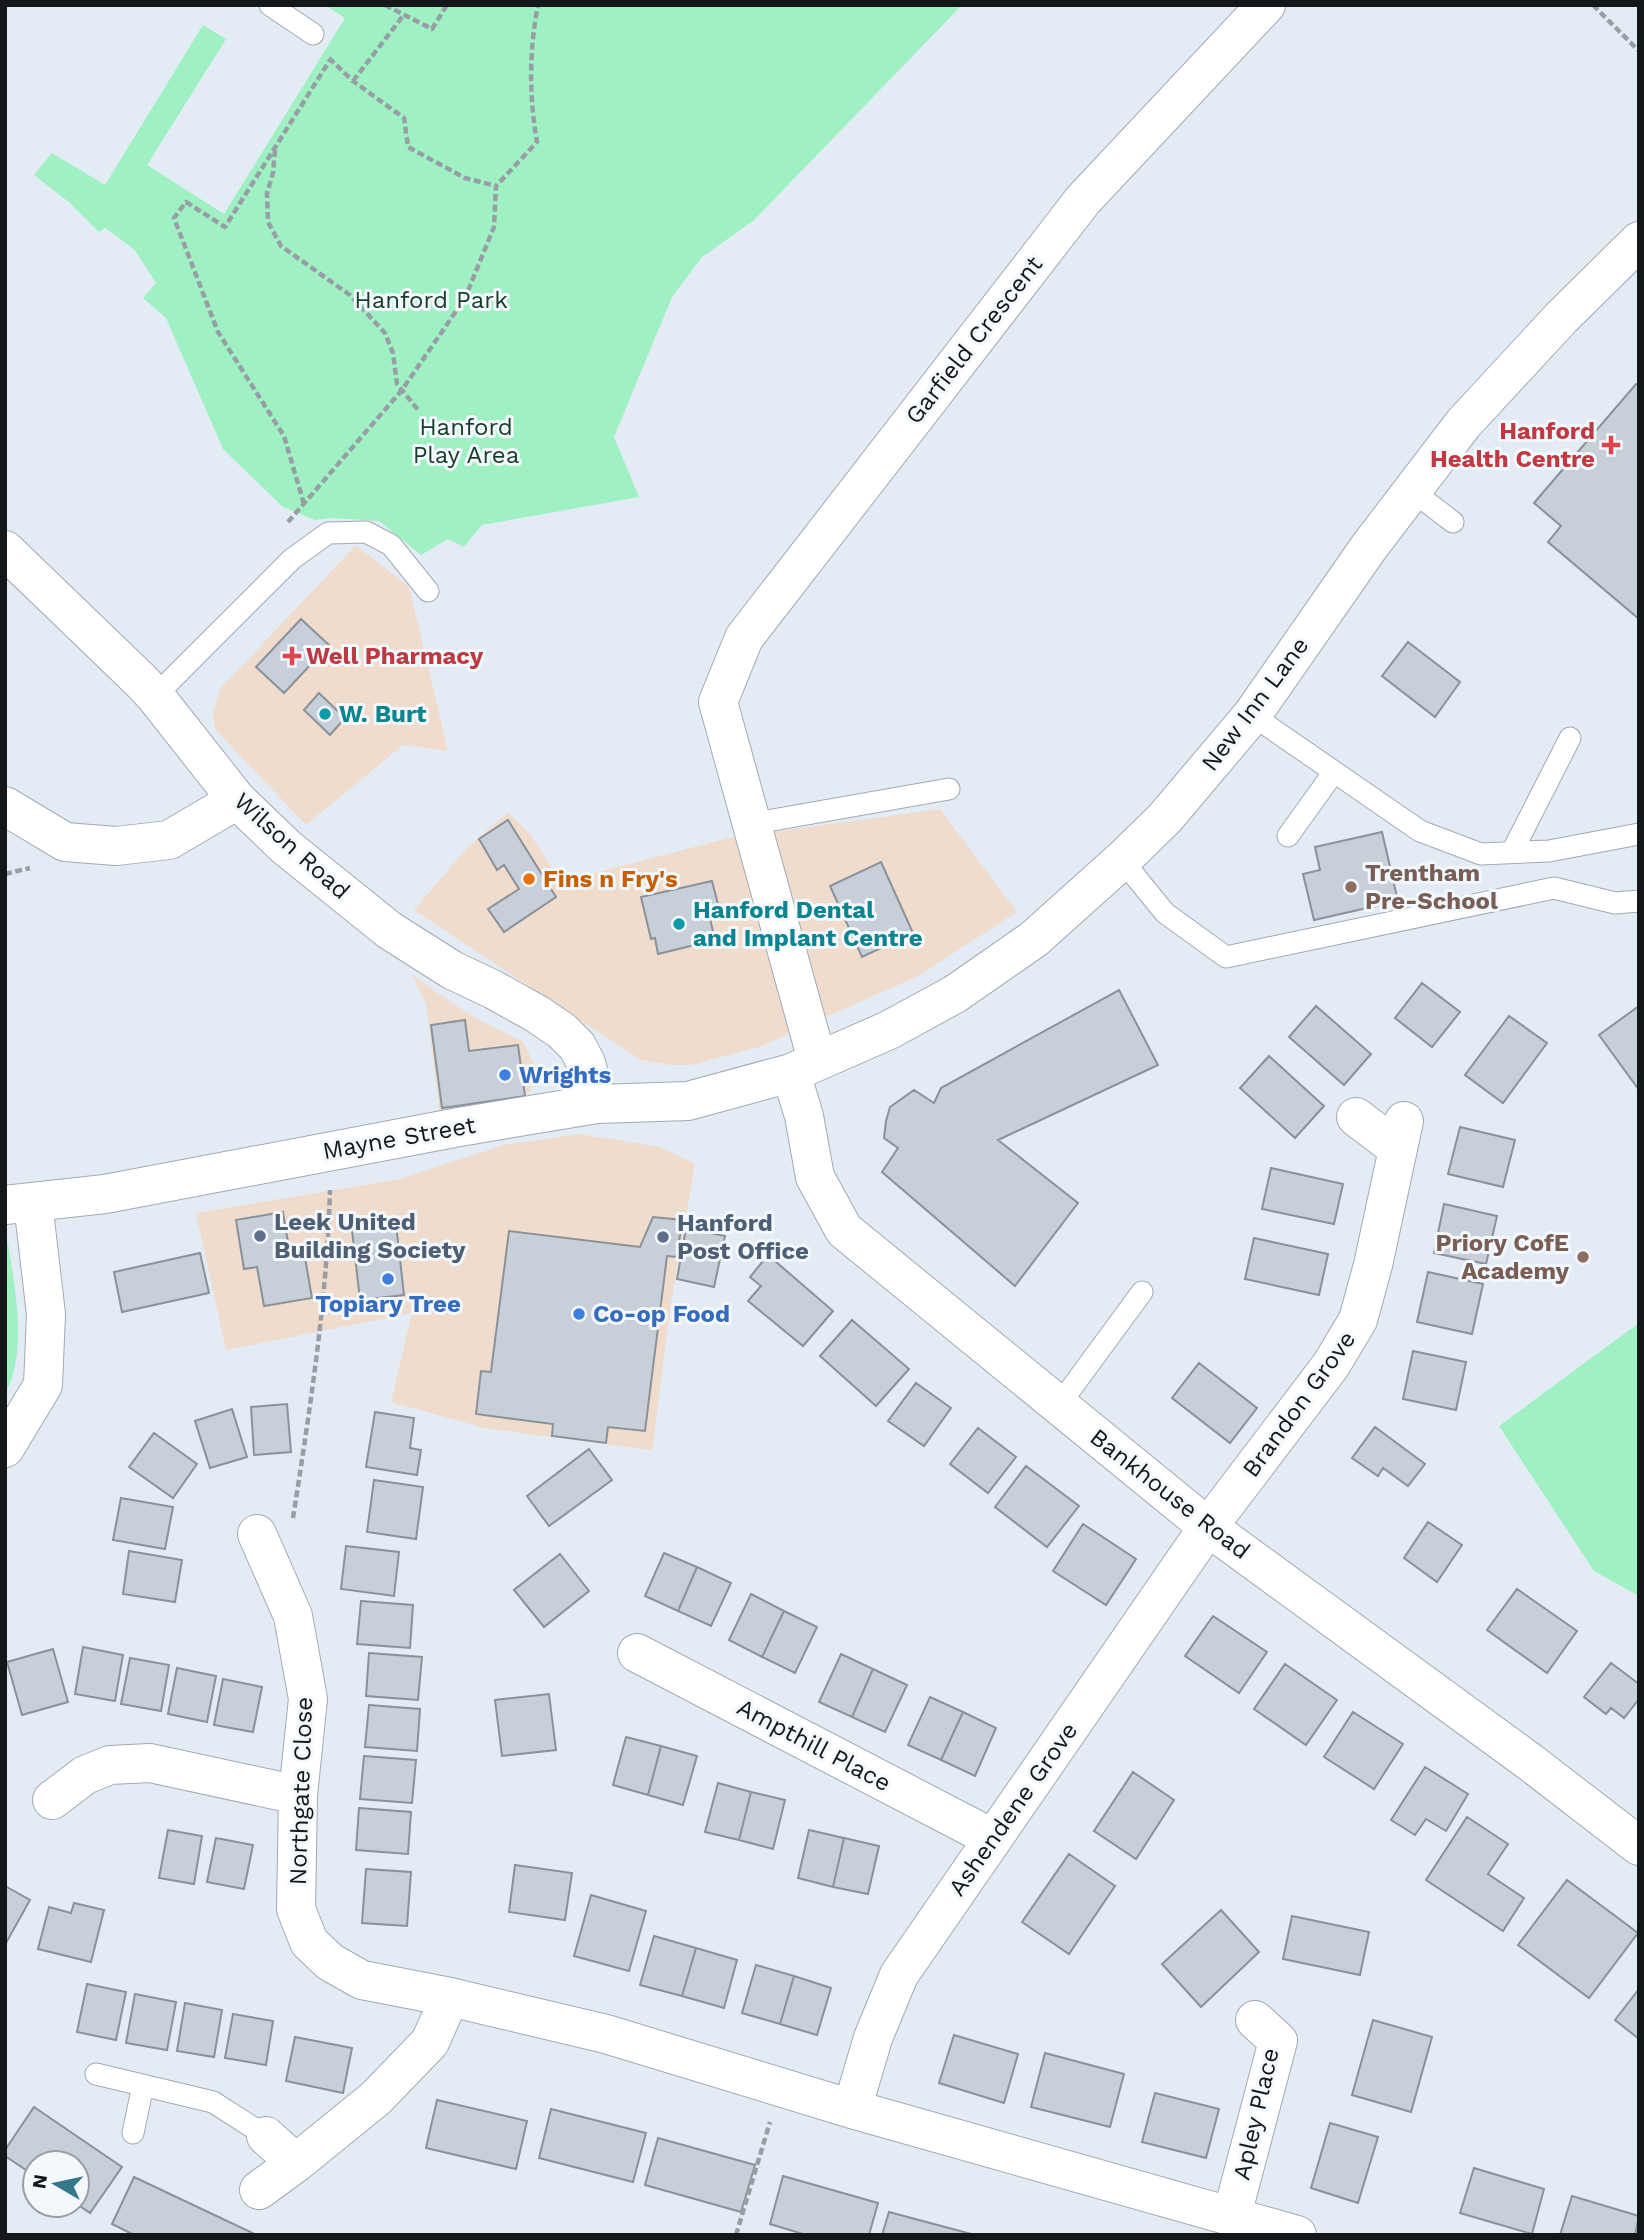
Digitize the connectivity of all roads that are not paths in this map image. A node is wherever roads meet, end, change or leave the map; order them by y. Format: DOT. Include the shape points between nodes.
graph roads {
  1 [pos="270,5"];
  2 [pos="1266,5"];
  3 [pos="313,34"];
  4 [pos="1639,241"];
  5 [pos="1411,490"];
  6 [pos="1453,522"];
  7 [pos="5,550"];
  8 [pos="428,591"];
  9 [pos="155,696"];
  10 [pos="718,702"];
  11 [pos="1252,715"];
  12 [pos="1570,738"];
  13 [pos="1334,772"];
  14 [pos="949,789"];
  15 [pos="237,800"];
  16 [pos="5,806"];
  17 [pos="750,824"];
  18 [pos="1639,835"];
  19 [pos="1289,836"];
  20 [pos="1512,852"];
  21 [pos="1122,860"];
  22 [pos="1639,901"];
  23 [pos="804,1067"];
  24 [pos="597,1104"];
  25 [pos="1356,1117"];
  26 [pos="19,1204"];
  27 [pos="1142,1292"];
  28 [pos="1059,1405"];
  29 [pos="5,1448"];
  30 [pos="1209,1527"];
  31 [pos="257,1534"];
  32 [pos="636,1653"];
  33 [pos="298,1795"];
  34 [pos="52,1800"];
  35 [pos="992,1838"];
  36 [pos="1639,1846"];
  37 [pos="450,1997"];
  38 [pos="1280,2031"];
  39 [pos="96,2074"];
  40 [pos="143,2085"];
  41 [pos="852,2109"];
  42 [pos="133,2133"];
  43 [pos="266,2136"];
  44 [pos="296,2163"];
  45 [pos="259,2190"];
  46 [pos="1232,2215"];
  47 [pos="1297,2235"];
  1 -- 3 [label="lane"];
  2 -- 10 [label="street, Garfield Crescent" via="1083,200 744,638"];
  4 -- 5 [label="street, New Inn Lane" via="1463,424"];
  5 -- 6 [label="lane"];
  5 -- 11 [label="street, New Inn Lane"];
  7 -- 9 [label="street, Wilson Road"];
  8 -- 9 [label="lane" via="391,545 366,532 328,533 292,559"];
  9 -- 15 [label="street, Wilson Road"];
  10 -- 17 [label="street, Bankhouse Road"];
  11 -- 13 [label="lane"];
  11 -- 21 [label="street, New Inn Lane" via="1165,818"];
  12 -- 20 [label="lane"];
  13 -- 19 [label="lane"];
  13 -- 20 [label="lane" via="1420,831 1481,853"];
  14 -- 17 [label="lane"];
  15 -- 16 [label="street" via="169,840 116,846 65,842"];
  15 -- 24 [label="street, Wilson Road" via="286,847 389,930 562,1031 578,1045"];
  17 -- 23 [label="street, Bankhouse Road"];
  18 -- 20 [label="lane" via="1549,851"];
  21 -- 22 [label="lane" via="1165,913 1226,957 1554,888 1615,903"];
  21 -- 23 [label="street, New Inn Lane" via="1034,939 955,994"];
  23 -- 24 [label="street, Mayne Street" via="688,1101"];
  23 -- 28 [label="street, Bankhouse Road" via="804,1116 815,1177 844,1230"];
  24 -- 26 [label="street, Mayne Street" via="106,1194"];
  25 -- 30 [label="street, Brandon Grove" via="1401,1135 1358,1320 1331,1365"];
  26 -- 29 [label="street" via="46,1314 43,1385"];
  27 -- 28 [label="lane"];
  28 -- 30 [label="street, Bankhouse Road"];
  30 -- 35 [label="street, Ashendene Grove"];
  30 -- 36 [label="street, Bankhouse Road"];
  31 -- 33 [label="street, Northgate Close" via="293,1616 308,1699"];
  32 -- 35 [label="street, Ampthill Place"];
  33 -- 34 [label="street" via="150,1763 110,1765 85,1775"];
  33 -- 37 [label="street, Northgate Close" via="296,1909 309,1942 330,1962 362,1980"];
  35 -- 41 [label="street, Ashendene Grove" via="899,1975 873,2038"];
  37 -- 41 [label="street" via="606,2034"];
  37 -- 44 [label="street" via="430,2042 376,2098"];
  38 -- 46 [label="street, Apley Place"];
  39 -- 40 [label="lane"];
  40 -- 42 [label="lane"];
  40 -- 43 [label="lane" via="213,2102"];
  41 -- 46 [label="street"];
  43 -- 44 [label="street"];
  44 -- 45 [label="street"];
  46 -- 47 [label="street"];
}
